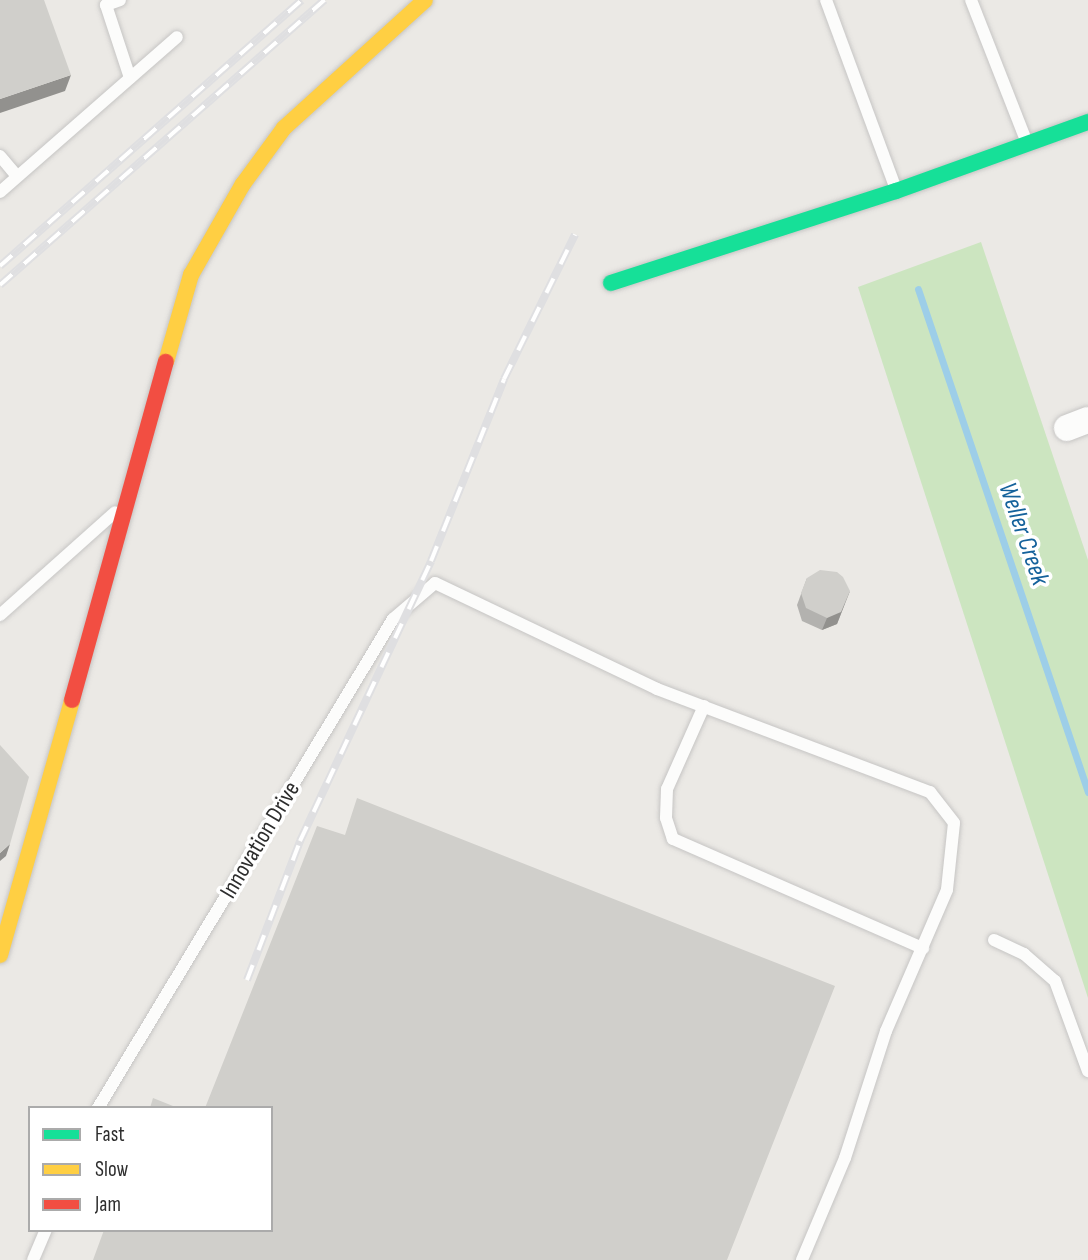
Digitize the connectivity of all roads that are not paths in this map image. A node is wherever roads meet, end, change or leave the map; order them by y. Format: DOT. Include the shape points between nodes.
graph roads {
  1 [pos="120,0"];
  2 [pos="425,0"];
  3 [pos="826,0"];
  4 [pos="971,0"];
  5 [pos="177,37"];
  6 [pos="130,78"];
  7 [pos="1088,122"];
  8 [pos="1027,144"];
  9 [pos="0,156"];
  10 [pos="17,177"];
  11 [pos="896,191"];
  12 [pos="0,192"];
  13 [pos="611,283"];
  14 [pos="127,501"];
  15 [pos="0,615"];
  16 [pos="704,706"];
  17 [pos="994,940"];
  18 [pos="923,948"];
  19 [pos="0,956"];
  20 [pos="1088,1071"];
  21 [pos="99,1106"];
  22 [pos="45,1232"];
  23 [pos="33,1260"];
  24 [pos="802,1260"];
  1 -- 6 [label="lane" via="106,5"];
  2 -- 14 [label="street" via="284,128 212,233 191,275"];
  3 -- 11 [label="lane"];
  4 -- 8 [label="lane"];
  5 -- 6 [label="lane"];
  6 -- 10 [label="lane"];
  7 -- 8 [label="street"];
  8 -- 11 [label="street"];
  9 -- 10 [label="lane"];
  10 -- 12 [label="lane"];
  11 -- 13 [label="street"];
  14 -- 15 [label="lane"];
  14 -- 19 [label="street"];
  16 -- 18 [label="lane" via="930,792 954,823 947,890"];
  16 -- 18 [label="lane" via="667,789 666,818 673,839"];
  16 -- 21 [label="lane, Innovation Drive" via="657,689 435,583 393,619"];
  17 -- 20 [label="lane" via="1024,954 1055,981"];
  18 -- 24 [label="lane" via="886,1031 845,1158"];
  22 -- 23 [label="lane"];
}
